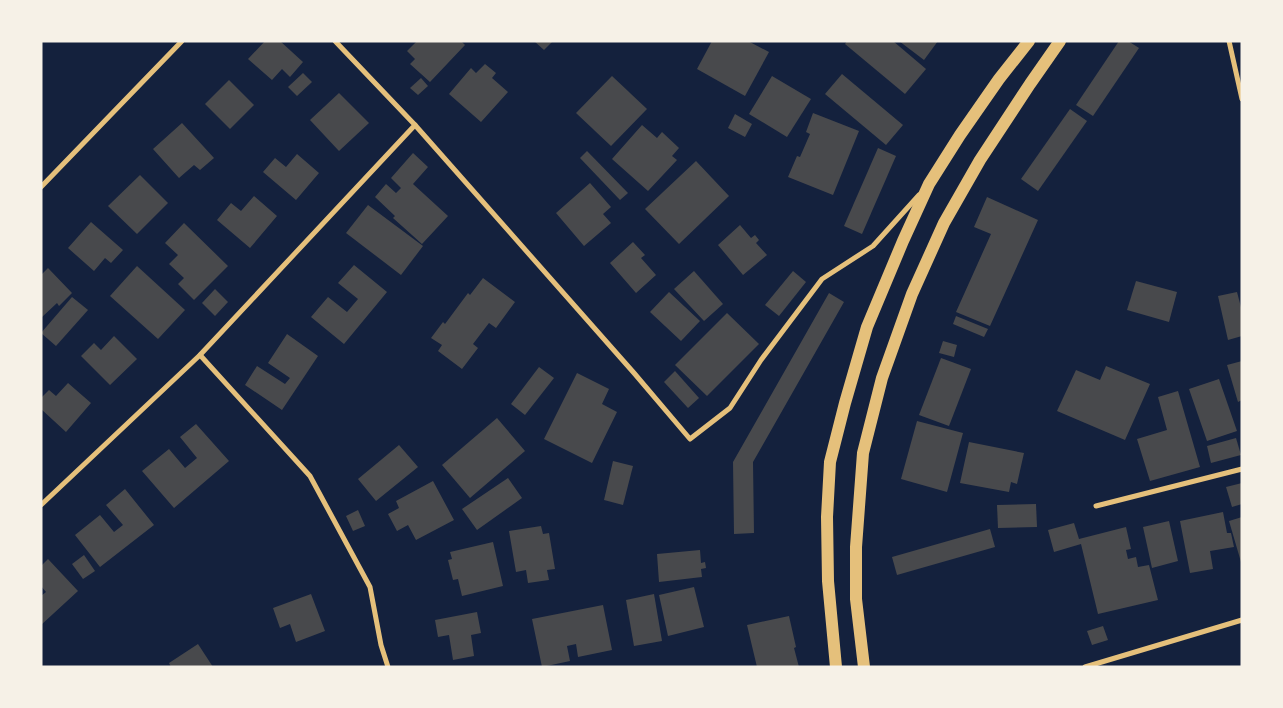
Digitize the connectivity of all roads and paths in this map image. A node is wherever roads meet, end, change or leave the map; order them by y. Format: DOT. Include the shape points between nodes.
graph roads {
  1 [pos="182,41"];
  2 [pos="335,41"];
  3 [pos="1029,41"];
  4 [pos="1060,41"];
  5 [pos="1229,41"];
  6 [pos="1242,99"];
  7 [pos="415,125"];
  8 [pos="929,184"];
  9 [pos="41,187"];
  10 [pos="200,355"];
  11 [pos="1242,469"];
  12 [pos="41,505"];
  13 [pos="1096,506"];
  14 [pos="1242,620"];
  15 [pos="388,667"];
  16 [pos="836,667"];
  17 [pos="864,667"];
  18 [pos="1086,667"];
  1 -- 9 [label="street"];
  2 -- 7 [label="street"];
  3 -- 8 [label="main road" via="999,79"];
  4 -- 17 [label="main road" via="985,152 944,223 912,294 882,378 864,453 856,547 856,598"];
  5 -- 6 [label="street"];
  7 -- 8 [label="street" via="690,439 730,408 761,360 822,279 873,246"];
  7 -- 10 [label="street"];
  8 -- 16 [label="main road" via="867,327 830,462 826,517"];
  10 -- 12 [label="street"];
  10 -- 15 [label="street" via="310,476 370,587"];
  11 -- 13 [label="street"];
  14 -- 18 [label="street"];
}
